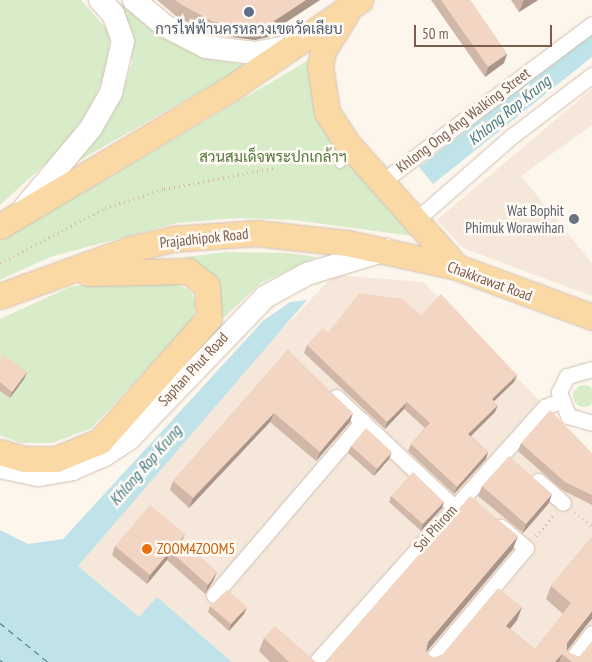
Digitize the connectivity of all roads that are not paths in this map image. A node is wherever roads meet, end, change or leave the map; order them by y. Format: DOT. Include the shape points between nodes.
graph roads {
  1 [pos="100,0"];
  2 [pos="134,0"];
  3 [pos="356,3"];
  4 [pos="592,24"];
  5 [pos="292,46"];
  6 [pos="592,75"];
  7 [pos="385,184"];
  8 [pos="412,216"];
  9 [pos="7,222"];
  10 [pos="386,250"];
  11 [pos="457,267"];
  12 [pos="54,275"];
  13 [pos="0,296"];
  14 [pos="592,317"];
  15 [pos="592,369"];
  16 [pos="323,384"];
  17 [pos="559,401"];
  18 [pos="363,421"];
  19 [pos="592,422"];
  20 [pos="0,452"];
  21 [pos="504,452"];
  22 [pos="0,467"];
  23 [pos="459,501"];
  24 [pos="563,503"];
  25 [pos="478,507"];
  26 [pos="492,519"];
  27 [pos="214,595"];
  28 [pos="592,633"];
  29 [pos="316,662"];
  30 [pos="430,662"];
  31 [pos="570,662"];
  1 -- 9 [label="street" via="113,14 123,41 111,93 75,148"];
  2 -- 5 [label="street" via="165,26 206,47 255,53"];
  3 -- 5 [label="main road"];
  3 -- 7 [label="main road" via="323,51 320,66 327,112 347,158"];
  4 -- 7 [label="street, Khlong Ong Ang Walking Street"];
  5 -- 9 [label="main road" via="230,90"];
  6 -- 8 [label="street"];
  7 -- 8 [label="main road"];
  8 -- 11 [label="main road"];
  10 -- 11 [label="main road, Chakkrawat Road"];
  10 -- 12 [label="main road, Prajadhipok Road" via="298,236 215,235 130,249"];
  10 -- 22 [label="street, Saphan Phut Road" via="307,274 265,297 129,439 104,456 72,469 39,475"];
  11 -- 14 [label="main road, Chakkrawat Road"];
  12 -- 13 [label="main road, Prajadhipok Road"];
  12 -- 20 [label="main road" via="188,271 207,286 209,318 100,441 56,458 24,460"];
  15 -- 17 [label="street" via="567,376"];
  16 -- 18 [label="street"];
  17 -- 19 [label="street" via="568,416"];
  17 -- 21 [label="street, Soi Phirom" via="545,407"];
  18 -- 23 [label="street"];
  18 -- 27 [label="street"];
  21 -- 23 [label="street, Soi Phirom"];
  21 -- 24 [label="street"];
  23 -- 25 [label="street"];
  23 -- 29 [label="street, Soi Phirom"];
  26 -- 30 [label="street" via="526,548"];
  28 -- 31 [label="street"];
}
